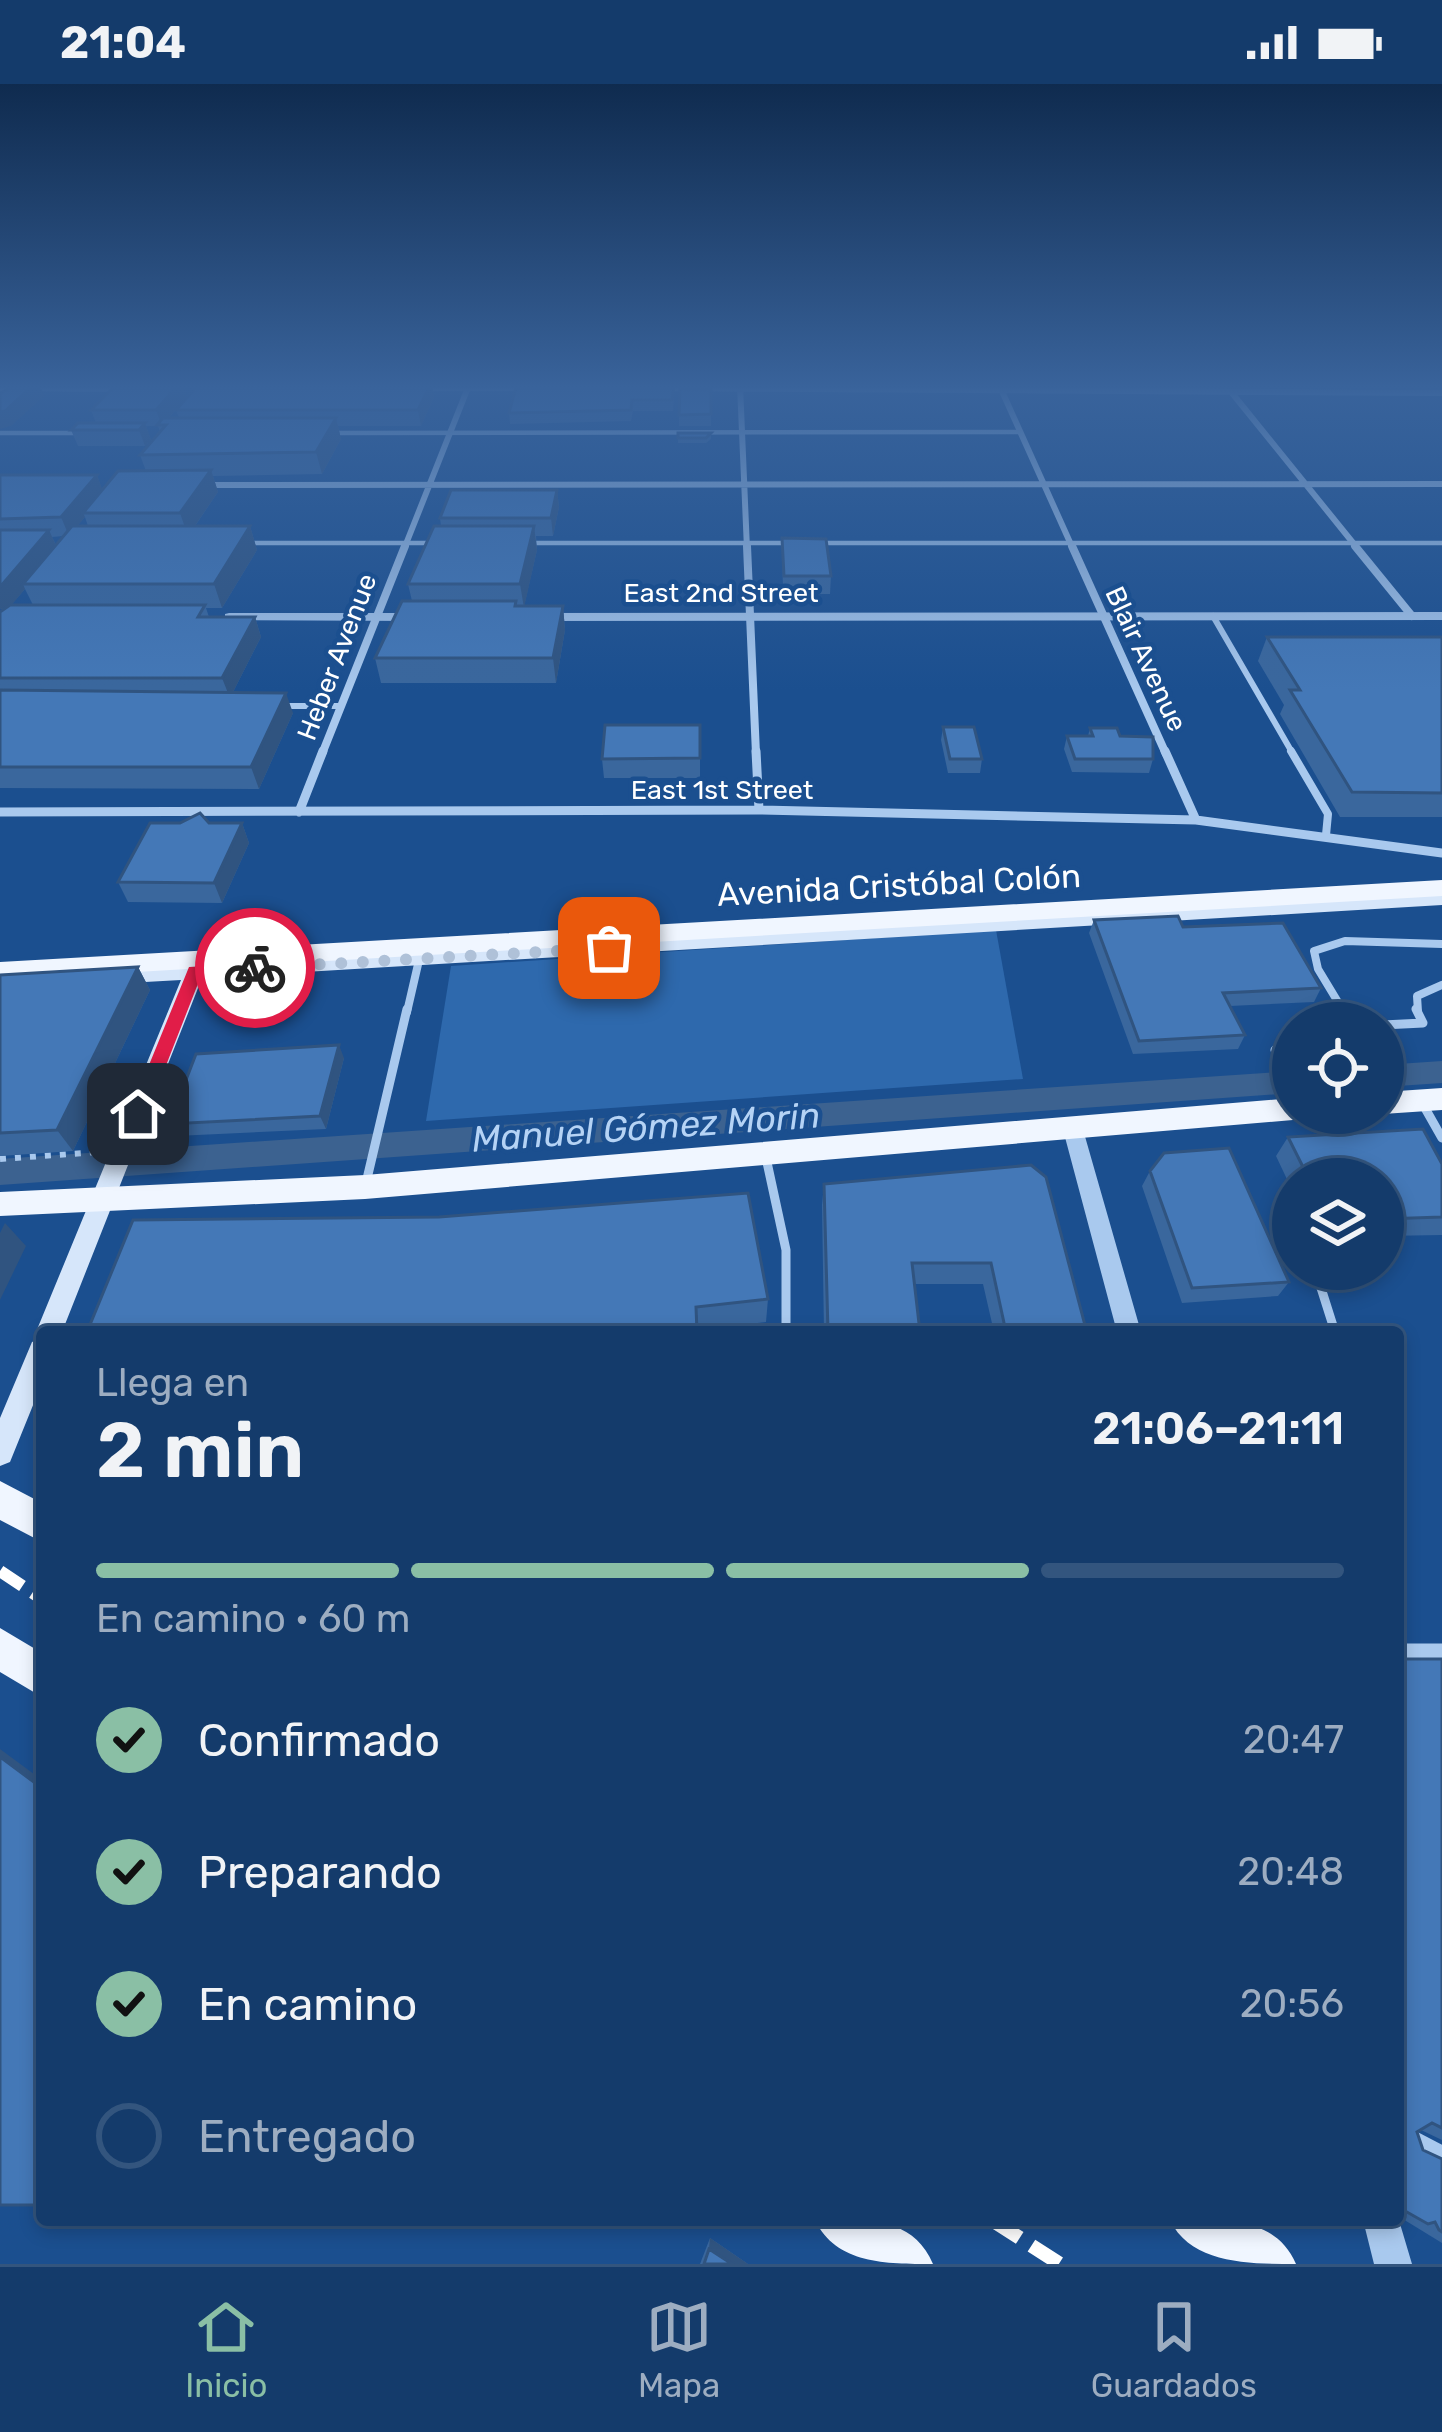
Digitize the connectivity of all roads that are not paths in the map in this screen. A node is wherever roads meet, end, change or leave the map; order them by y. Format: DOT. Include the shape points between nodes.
graph roads {
  1 [pos="425,486"];
  2 [pos="741,487"];
  3 [pos="1044,487"];
  4 [pos="1309,487"];
  5 [pos="239,543"];
  6 [pos="404,543"];
  7 [pos="447,543"];
  8 [pos="512,543"];
  9 [pos="743,543"];
  10 [pos="1070,543"];
  11 [pos="1354,543"];
  12 [pos="1442,543"];
  13 [pos="1102,616"];
  14 [pos="1213,616"];
  15 [pos="1412,616"];
  16 [pos="1442,616"];
  17 [pos="218,617"];
  18 [pos="376,617"];
  19 [pos="445,617"];
  20 [pos="514,617"];
  21 [pos="748,617"];
  22 [pos="272,706"];
  23 [pos="340,706"];
  24 [pos="759,810"];
  25 [pos="0,812"];
  26 [pos="299,812"];
  27 [pos="1196,820"];
  28 [pos="1326,835"];
  29 [pos="1442,853"];
  30 [pos="1442,888"];
  31 [pos="1442,899"];
  32 [pos="1442,944"];
  33 [pos="418,960"];
  34 [pos="0,971"];
  35 [pos="195,971"];
  36 [pos="0,984"];
  37 [pos="1442,985"];
  38 [pos="1340,1002"];
  39 [pos="1404,1024"];
  40 [pos="1432,1100"];
  41 [pos="1272,1110"];
  42 [pos="1072,1126"];
  43 [pos="1442,1138"];
  44 [pos="765,1153"];
  45 [pos="365,1187"];
  46 [pos="103,1200"];
  47 [pos="0,1204"];
  48 [pos="1322,1290"];
  49 [pos="51,1326"];
  50 [pos="786,1326"];
  51 [pos="1127,1326"];
  52 [pos="1333,1326"];
  53 [pos="36,1365"];
  54 [pos="0,1452"];
  55 [pos="0,1499"];
  56 [pos="36,1520"];
  57 [pos="0,1648"];
  58 [pos="1404,1651"];
  59 [pos="1442,1651"];
  60 [pos="36,1673"];
  61 [pos="1404,2136"];
  62 [pos="1442,2156"];
  63 [pos="850,2226"];
  64 [pos="1206,2226"];
  65 [pos="1383,2226"];
  66 [pos="906,2264"];
  67 [pos="1269,2264"];
  68 [pos="1394,2264"];
  1 -- 6 [label="street, Heber Avenue"];
  2 -- 9 [label="street"];
  3 -- 10 [label="street, Blair Avenue"];
  4 -- 11 [label="street"];
  5 -- 6 [label="lane"];
  6 -- 7 [label="lane"];
  6 -- 18 [label="street, Heber Avenue"];
  8 -- 9 [label="lane"];
  9 -- 10 [label="lane"];
  9 -- 21 [label="street"];
  10 -- 11 [label="lane"];
  10 -- 13 [label="street, Blair Avenue"];
  11 -- 12 [label="lane"];
  11 -- 15 [label="street"];
  13 -- 14 [label="street, East 2nd Street"];
  13 -- 21 [label="street, East 2nd Street"];
  13 -- 27 [label="street, Blair Avenue"];
  14 -- 15 [label="street, East 2nd Street"];
  14 -- 28 [label="lane" via="1328,814"];
  15 -- 16 [label="street, East 2nd Street"];
  17 -- 18 [label="street"];
  18 -- 19 [label="street"];
  18 -- 23 [label="street, Heber Avenue"];
  20 -- 21 [label="street, East 2nd Street"];
  21 -- 24 [label="street"];
  22 -- 23 [label="lane"];
  23 -- 26 [label="street, Heber Avenue"];
  24 -- 26 [label="street, East 1st Street"];
  24 -- 27 [label="street, East 1st Street"];
  25 -- 26 [label="street, East 1st Street"];
  27 -- 28 [label="street, East 1st Street"];
  28 -- 29 [label="street, East 1st Street"];
  30 -- 34 [label="main road, Avenida Cristóbal Colón"];
  31 -- 33 [label="main road"];
  32 -- 38 [label="lane" via="1346,941 1313,951"];
  33 -- 35 [label="main road"];
  33 -- 45 [label="lane"];
  35 -- 36 [label="main road"];
  35 -- 46 [label="main road"];
  37 -- 39 [label="lane" via="1418,996 1423,1023"];
  40 -- 43 [label="lane"];
  41 -- 42 [label="main road"];
  42 -- 44 [label="main road"];
  42 -- 51 [label="street"];
  44 -- 45 [label="main road"];
  44 -- 50 [label="lane" via="785,1250"];
  45 -- 46 [label="main road"];
  46 -- 47 [label="main road"];
  46 -- 49 [label="main road"];
  48 -- 52 [label="lane"];
  53 -- 54 [label="main road"];
  55 -- 56 [label="main road"];
  57 -- 60 [label="main road"];
  58 -- 59 [label="street"];
  61 -- 62 [label="street"];
  63 -- 66 [label="main road"];
  64 -- 67 [label="main road"];
  65 -- 68 [label="street"];
}
